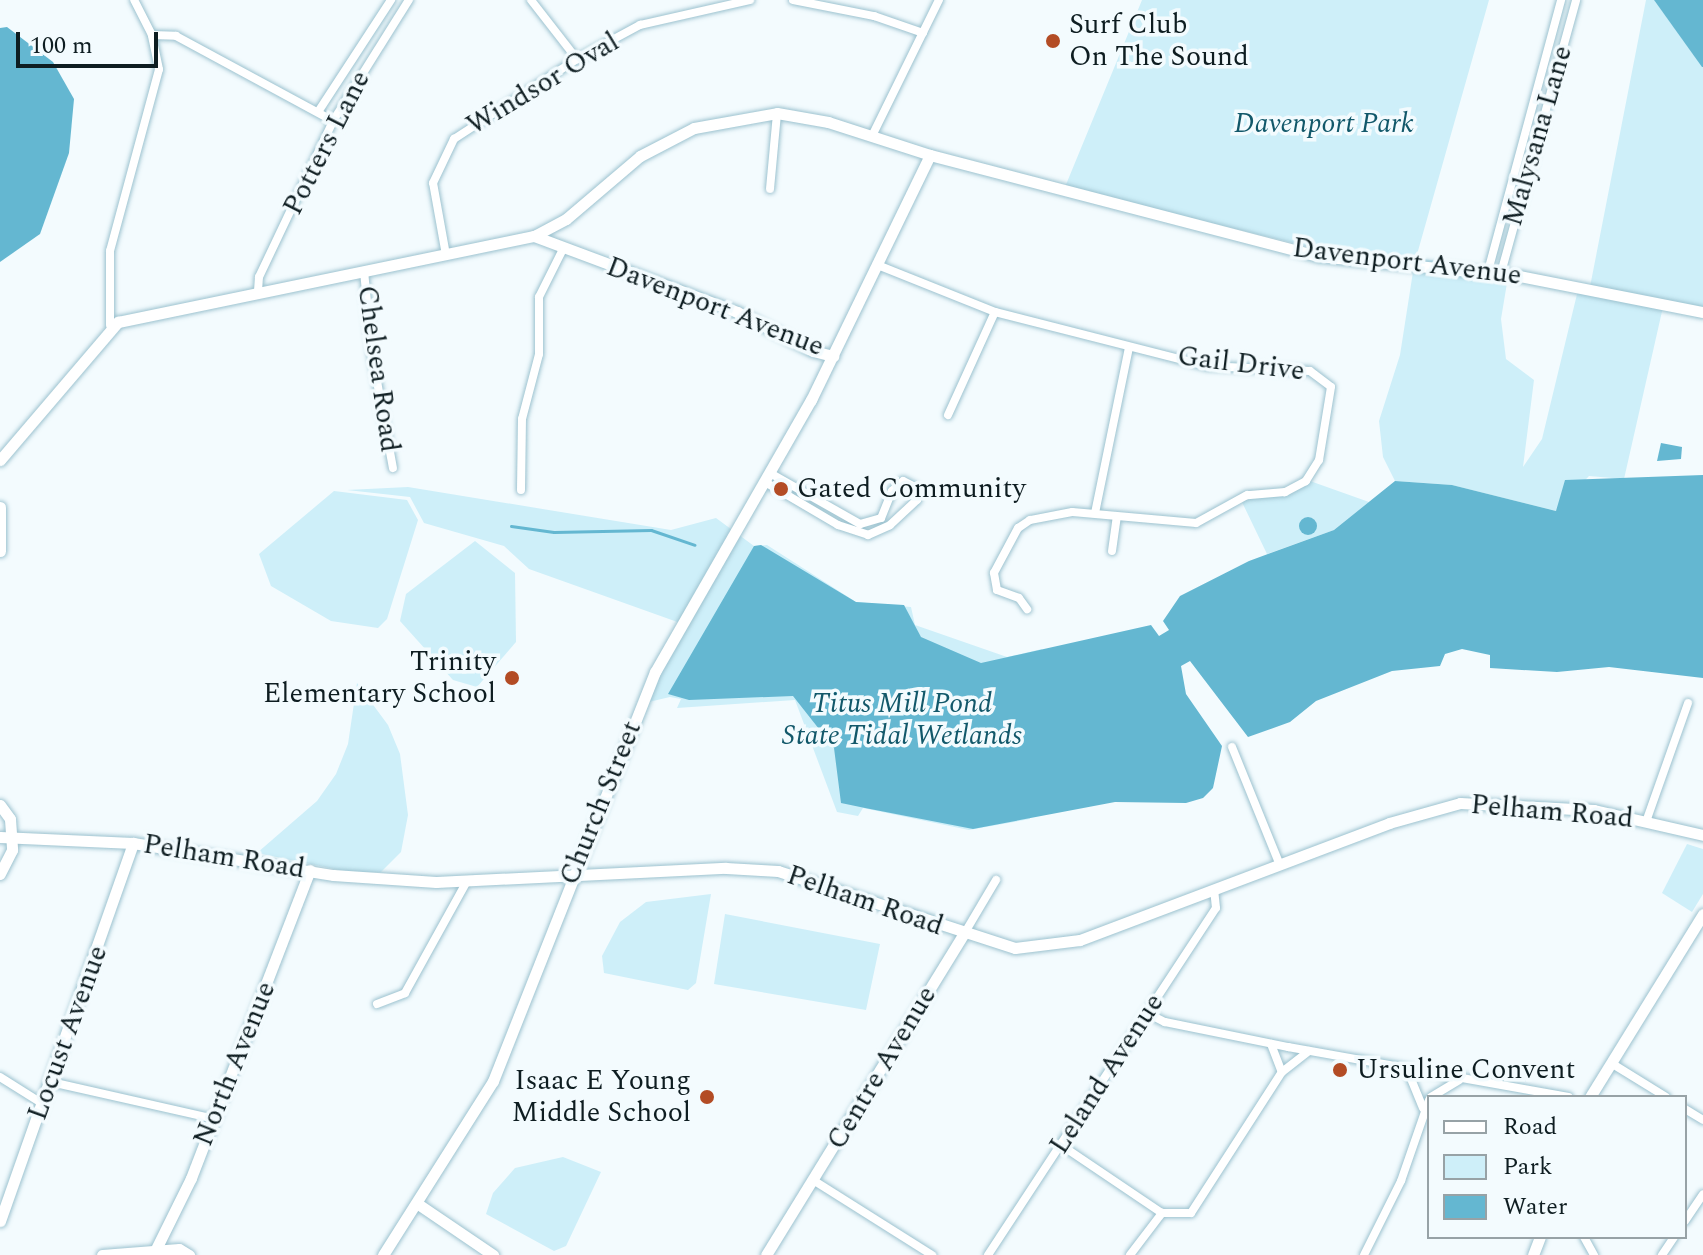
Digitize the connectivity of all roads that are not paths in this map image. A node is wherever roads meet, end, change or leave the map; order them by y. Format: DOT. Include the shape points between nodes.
graph roads {
  1 [pos="134,0"];
  2 [pos="391,0"];
  3 [pos="409,0"];
  4 [pos="531,0"];
  5 [pos="750,0"];
  6 [pos="793,0"];
  7 [pos="939,0"];
  8 [pos="1561,0"];
  9 [pos="1576,0"];
  10 [pos="819,1"];
  11 [pos="715,3"];
  12 [pos="923,33"];
  13 [pos="152,35"];
  14 [pos="577,59"];
  15 [pos="318,112"];
  16 [pos="777,113"];
  17 [pos="333,121"];
  18 [pos="872,136"];
  19 [pos="930,155"];
  20 [pos="770,189"];
  21 [pos="534,236"];
  22 [pos="563,249"];
  23 [pos="446,255"];
  24 [pos="880,266"];
  25 [pos="364,271"];
  26 [pos="1488,271"];
  27 [pos="1501,273"];
  28 [pos="258,291"];
  29 [pos="995,312"];
  30 [pos="1703,312"];
  31 [pos="110,325"];
  32 [pos="1129,347"];
  33 [pos="833,356"];
  34 [pos="948,415"];
  35 [pos="0,460"];
  36 [pos="393,468"];
  37 [pos="768,477"];
  38 [pos="521,490"];
  39 [pos="0,507"];
  40 [pos="1095,513"];
  41 [pos="1117,517"];
  42 [pos="0,551"];
  43 [pos="1112,551"];
  44 [pos="1027,609"];
  45 [pos="1688,703"];
  46 [pos="1232,747"];
  47 [pos="0,805"];
  48 [pos="1647,819"];
  49 [pos="3,834"];
  50 [pos="1703,835"];
  51 [pos="133,843"];
  52 [pos="1280,865"];
  53 [pos="310,870"];
  54 [pos="0,874"];
  55 [pos="573,875"];
  56 [pos="996,880"];
  57 [pos="467,881"];
  58 [pos="1214,890"];
  59 [pos="1703,914"];
  60 [pos="963,935"];
  61 [pos="377,1004"];
  62 [pos="1147,1013"];
  63 [pos="1271,1043"];
  64 [pos="1310,1051"];
  65 [pos="1611,1063"];
  66 [pos="1407,1069"];
  67 [pos="1282,1072"];
  68 [pos="0,1077"];
  69 [pos="1464,1079"];
  70 [pos="51,1082"];
  71 [pos="1439,1095"];
  72 [pos="1557,1095"];
  73 [pos="1591,1095"];
  74 [pos="1663,1095"];
  75 [pos="1427,1100"];
  76 [pos="43,1104"];
  77 [pos="1427,1105"];
  78 [pos="211,1118"];
  79 [pos="1061,1145"];
  80 [pos="813,1180"];
  81 [pos="1703,1194"];
  82 [pos="418,1204"];
  83 [pos="1162,1213"];
  84 [pos="1687,1218"];
  85 [pos="0,1221"];
  86 [pos="154,1253"];
  87 [pos="102,1255"];
  88 [pos="189,1255"];
  89 [pos="383,1255"];
  90 [pos="493,1255"];
  91 [pos="766,1255"];
  92 [pos="932,1255"];
  93 [pos="988,1255"];
  94 [pos="1130,1255"];
  95 [pos="1364,1255"];
  1 -- 13 [label="street"];
  2 -- 15 [label="street, Potters Lane"];
  3 -- 17 [label="street, Potters Lane"];
  4 -- 14 [label="street"];
  5 -- 11 [label="street, Windsor Oval"];
  6 -- 10 [label="street"];
  7 -- 12 [label="street"];
  8 -- 26 [label="street, Malysana Lane"];
  9 -- 27 [label="street, Malysana Lane"];
  10 -- 12 [label="street"];
  11 -- 14 [label="street, Windsor Oval" via="640,25"];
  12 -- 18 [label="street"];
  13 -- 15 [label="street" via="176,36"];
  13 -- 31 [label="street" via="157,84 110,251"];
  14 -- 23 [label="street, Windsor Oval" via="462,133 443,152 433,183"];
  15 -- 17 [label="street"];
  16 -- 18 [label="street"];
  16 -- 20 [label="street"];
  16 -- 21 [label="street" via="725,119 666,140 566,219"];
  17 -- 28 [label="street, Potters Lane" via="259,277"];
  18 -- 19 [label="street"];
  19 -- 24 [label="street, Davenport Avenue"];
  19 -- 26 [label="street, Davenport Avenue" via="1318,256"];
  21 -- 22 [label="street, Davenport Avenue"];
  21 -- 23 [label="street"];
  22 -- 33 [label="street, Davenport Avenue" via="737,312"];
  22 -- 38 [label="street" via="539,297 539,354 522,419"];
  23 -- 25 [label="street"];
  24 -- 29 [label="street, Gail Drive"];
  24 -- 33 [label="street, Davenport Avenue"];
  25 -- 28 [label="street"];
  25 -- 36 [label="street, Chelsea Road" via="372,354"];
  26 -- 27 [label="street, Davenport Avenue"];
  27 -- 30 [label="street, Davenport Avenue"];
  28 -- 31 [label="street" via="131,316"];
  29 -- 32 [label="street, Gail Drive"];
  29 -- 34 [label="street"];
  31 -- 35 [label="street"];
  32 -- 40 [label="street"];
  32 -- 41 [label="street, Gail Drive" via="1207,366 1310,371 1326,380 1332,395 1319,460 1299,486 1235,500 1196,523"];
  33 -- 37 [label="street, Church Street"];
  37 -- 37 [label="street" via="838,525 868,535 890,525 917,500 915,487 903,481 892,491 881,518 860,524"];
  37 -- 55 [label="street, Church Street" via="655,672"];
  39 -- 42 [label="street"];
  40 -- 41 [label="street, Gail Drive"];
  40 -- 44 [label="street, Gail Drive" via="1049,513 1018,528 994,573 997,590 1019,598"];
  41 -- 43 [label="street"];
  45 -- 48 [label="street"];
  46 -- 52 [label="street"];
  47 -- 49 [label="street" via="10,819"];
  48 -- 50 [label="street, Pelham Road"];
  48 -- 52 [label="street, Pelham Road" via="1594,810 1460,803 1389,823"];
  49 -- 51 [label="street, Pelham Road"];
  49 -- 54 [label="street" via="10,860"];
  51 -- 53 [label="street, Pelham Road"];
  51 -- 70 [label="street, Locust Avenue"];
  52 -- 58 [label="street, Pelham Road"];
  53 -- 57 [label="street, Pelham Road" via="379,879"];
  53 -- 78 [label="street, North Avenue"];
  55 -- 57 [label="street, Pelham Road"];
  55 -- 60 [label="street, Pelham Road" via="726,868 778,871 843,889"];
  55 -- 82 [label="street, Church Street" via="493,1081"];
  56 -- 60 [label="street, Centre Avenue"];
  57 -- 61 [label="street" via="405,993"];
  58 -- 60 [label="street, Pelham Road" via="1069,942 1015,948"];
  58 -- 62 [label="street, Leland Avenue" via="1216,908"];
  59 -- 65 [label="street"];
  60 -- 80 [label="street, Centre Avenue"];
  62 -- 63 [label="street" via="1165,1022"];
  62 -- 79 [label="street, Leland Avenue"];
  63 -- 64 [label="street"];
  63 -- 67 [label="street"];
  64 -- 66 [label="street"];
  64 -- 67 [label="street"];
  65 -- 73 [label="street"];
  65 -- 74 [label="street"];
  66 -- 69 [label="street"];
  66 -- 75 [label="street"];
  67 -- 83 [label="street" via="1200,1205 1179,1217"];
  68 -- 76 [label="street"];
  69 -- 71 [label="street"];
  69 -- 72 [label="street"];
  70 -- 76 [label="street, Locust Avenue"];
  70 -- 78 [label="street"];
  76 -- 85 [label="street, Locust Avenue"];
  77 -- 95 [label="street" via="1401,1181"];
  78 -- 86 [label="street, North Avenue" via="191,1178"];
  79 -- 83 [label="street"];
  79 -- 93 [label="street, Leland Avenue"];
  80 -- 91 [label="street, Centre Avenue"];
  80 -- 92 [label="street"];
  81 -- 84 [label="street"];
  82 -- 89 [label="street, Church Street"];
  82 -- 90 [label="street"];
  83 -- 94 [label="street"];
  86 -- 87 [label="street"];
  86 -- 88 [label="street" via="179,1249"];
}
